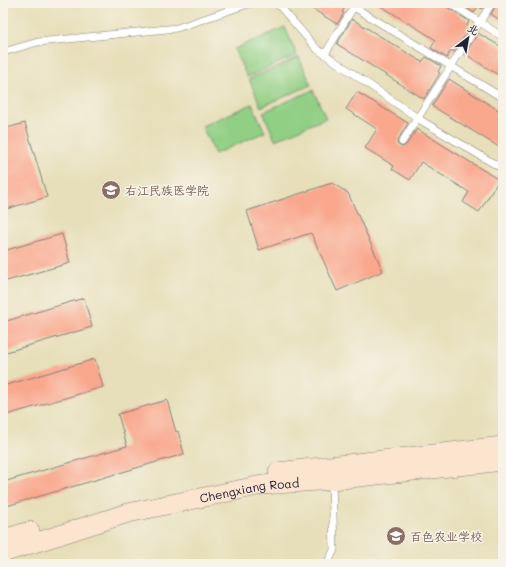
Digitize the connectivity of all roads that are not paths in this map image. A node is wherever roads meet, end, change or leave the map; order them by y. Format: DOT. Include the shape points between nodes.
graph roads {
  1 [pos="251,3"];
  2 [pos="277,3"];
  3 [pos="450,3"];
  4 [pos="492,3"];
  5 [pos="355,5"];
  6 [pos="480,22"];
  7 [pos="503,37"];
  8 [pos="3,52"];
  9 [pos="325,54"];
  10 [pos="451,66"];
  11 [pos="503,98"];
  12 [pos="418,118"];
  13 [pos="402,142"];
  14 [pos="503,169"];
  15 [pos="503,446"];
  16 [pos="503,461"];
  17 [pos="328,473"];
  18 [pos="3,539"];
  19 [pos="3,553"];
  20 [pos="327,564"];
  1 -- 8 [label="lane" via="177,28 38,42"];
  2 -- 9 [label="lane" via="317,49"];
  3 -- 6 [label="lane"];
  4 -- 6 [label="lane"];
  5 -- 9 [label="lane"];
  5 -- 10 [label="lane"];
  6 -- 7 [label="lane"];
  6 -- 10 [label="lane"];
  9 -- 12 [label="lane"];
  10 -- 11 [label="lane"];
  10 -- 12 [label="lane"];
  12 -- 13 [label="lane"];
  12 -- 14 [label="lane"];
  15 -- 17 [label="main road, Chengxiang Road"];
  16 -- 17 [label="main road, Chengxiang Road"];
  17 -- 18 [label="main road, Chengxiang Road" via="260,474 126,502"];
  17 -- 19 [label="main road, Chengxiang Road" via="262,484 128,513"];
  17 -- 20 [label="lane" via="334,550"];
}
